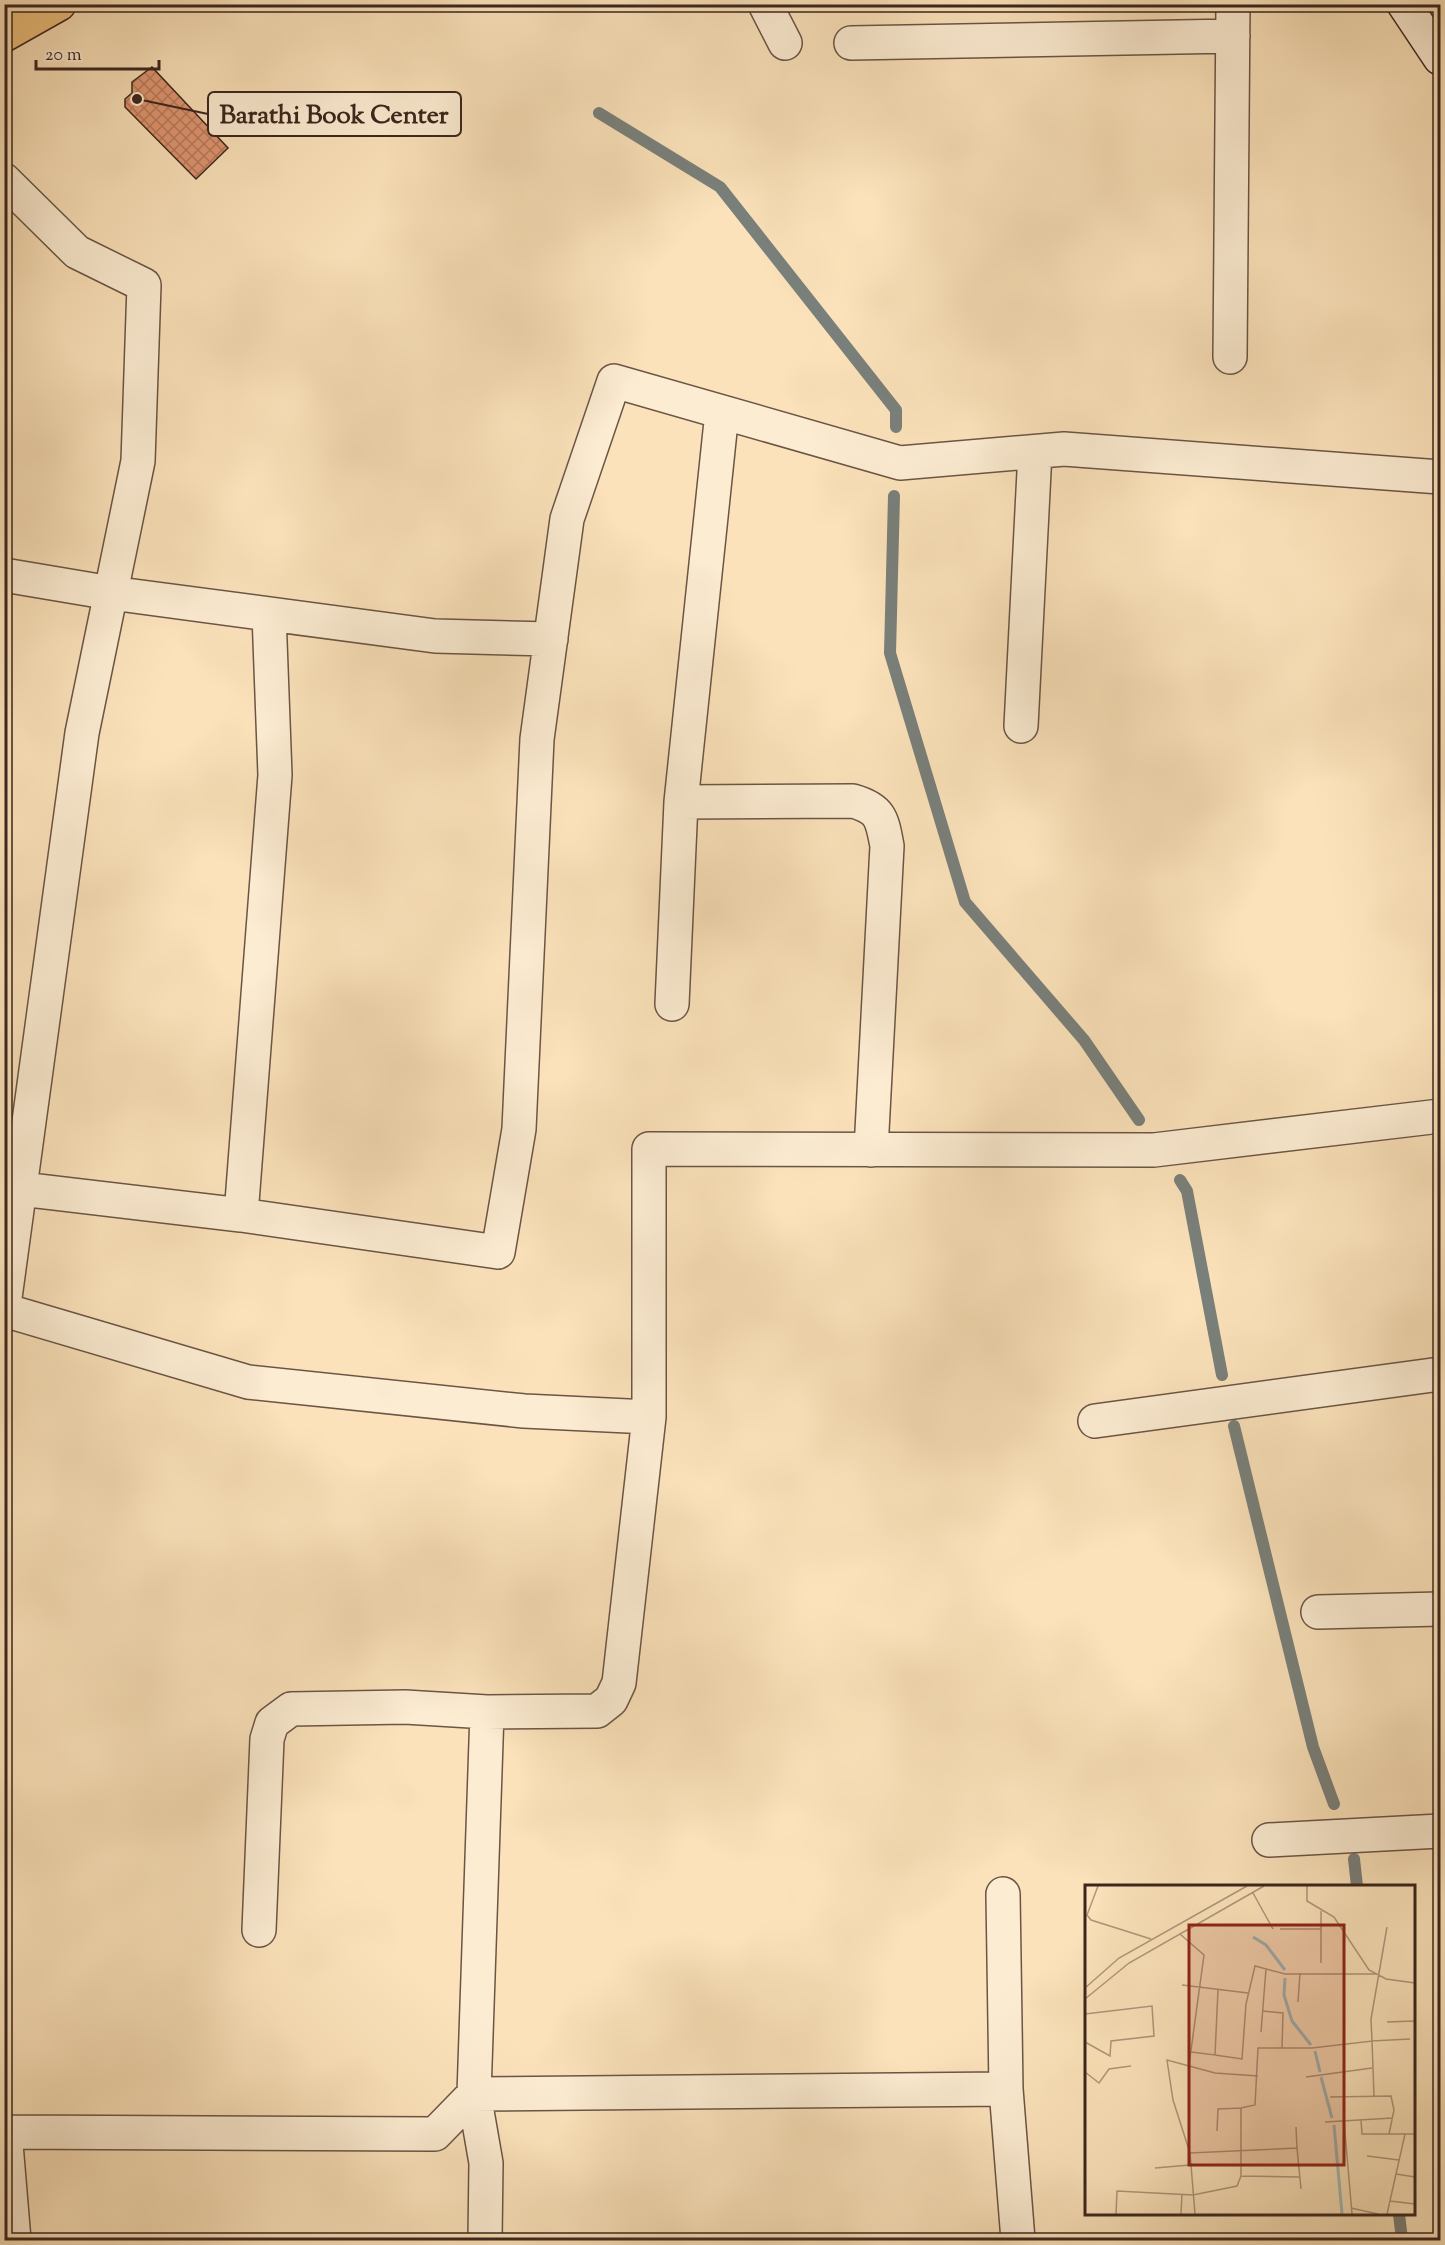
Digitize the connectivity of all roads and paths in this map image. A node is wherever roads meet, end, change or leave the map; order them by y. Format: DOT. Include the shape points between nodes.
graph roads {
  1 [pos="59,4"];
  2 [pos="765,4"];
  3 [pos="1404,4"];
  4 [pos="1233,20"];
  5 [pos="4,35"];
  6 [pos="785,43"];
  7 [pos="851,43"];
  8 [pos="1440,58"];
  9 [pos="4,180"];
  10 [pos="1230,357"];
  11 [pos="722,412"];
  12 [pos="1035,452"];
  13 [pos="1440,477"];
  14 [pos="4,575"];
  15 [pos="111,593"];
  16 [pos="269,614"];
  17 [pos="551,639"];
  18 [pos="1021,726"];
  19 [pos="681,802"];
  20 [pos="672,1004"];
  21 [pos="1440,1116"];
  22 [pos="871,1150"];
  23 [pos="21,1189"];
  24 [pos="241,1215"];
  25 [pos="4,1305"];
  26 [pos="4,1310"];
  27 [pos="1440,1374"];
  28 [pos="649,1417"];
  29 [pos="1095,1421"];
  30 [pos="1440,1609"];
  31 [pos="1318,1612"];
  32 [pos="487,1712"];
  33 [pos="1440,1831"];
  34 [pos="1269,1840"];
  35 [pos="1003,1894"];
  36 [pos="258,1930"];
  37 [pos="1006,2089"];
  38 [pos="474,2094"];
  39 [pos="5,2131"];
  40 [pos="14,2241"];
  41 [pos="485,2241"];
  42 [pos="1018,2241"];
  1 -- 5 [label="highway"];
  2 -- 6 [label="street"];
  3 -- 8 [label="street"];
  4 -- 7 [label="street"];
  4 -- 10 [label="street"];
  9 -- 15 [label="street" via="77,252 144,285 138,461"];
  11 -- 12 [label="street" via="900,463"];
  11 -- 17 [label="street" via="614,381 567,519"];
  11 -- 19 [label="street"];
  12 -- 13 [label="street" via="1064,449"];
  12 -- 18 [label="street"];
  14 -- 15 [label="street"];
  15 -- 16 [label="street"];
  15 -- 23 [label="street" via="82,733"];
  16 -- 17 [label="street" via="435,636"];
  16 -- 24 [label="street" via="275,775"];
  17 -- 24 [label="street" via="537,739 519,1129 498,1252"];
  19 -- 20 [label="street"];
  19 -- 22 [label="street" via="853,801 871,806 883,821 887,846"];
  21 -- 22 [label="street" via="1154,1150"];
  22 -- 28 [label="street" via="649,1149"];
  23 -- 24 [label="street"];
  23 -- 25 [label="street"];
  26 -- 28 [label="street" via="248,1382 524,1411"];
  27 -- 29 [label="street"];
  28 -- 32 [label="street" via="619,1683 611,1700 597,1711"];
  30 -- 31 [label="street"];
  32 -- 36 [label="street" via="405,1707 291,1709 272,1723 267,1739"];
  32 -- 38 [label="street"];
  33 -- 34 [label="street"];
  35 -- 37 [label="street"];
  37 -- 38 [label="street"];
  37 -- 42 [label="street"];
  38 -- 39 [label="street" via="435,2134"];
  38 -- 41 [label="street" via="486,2163"];
  39 -- 40 [label="street"];
}
